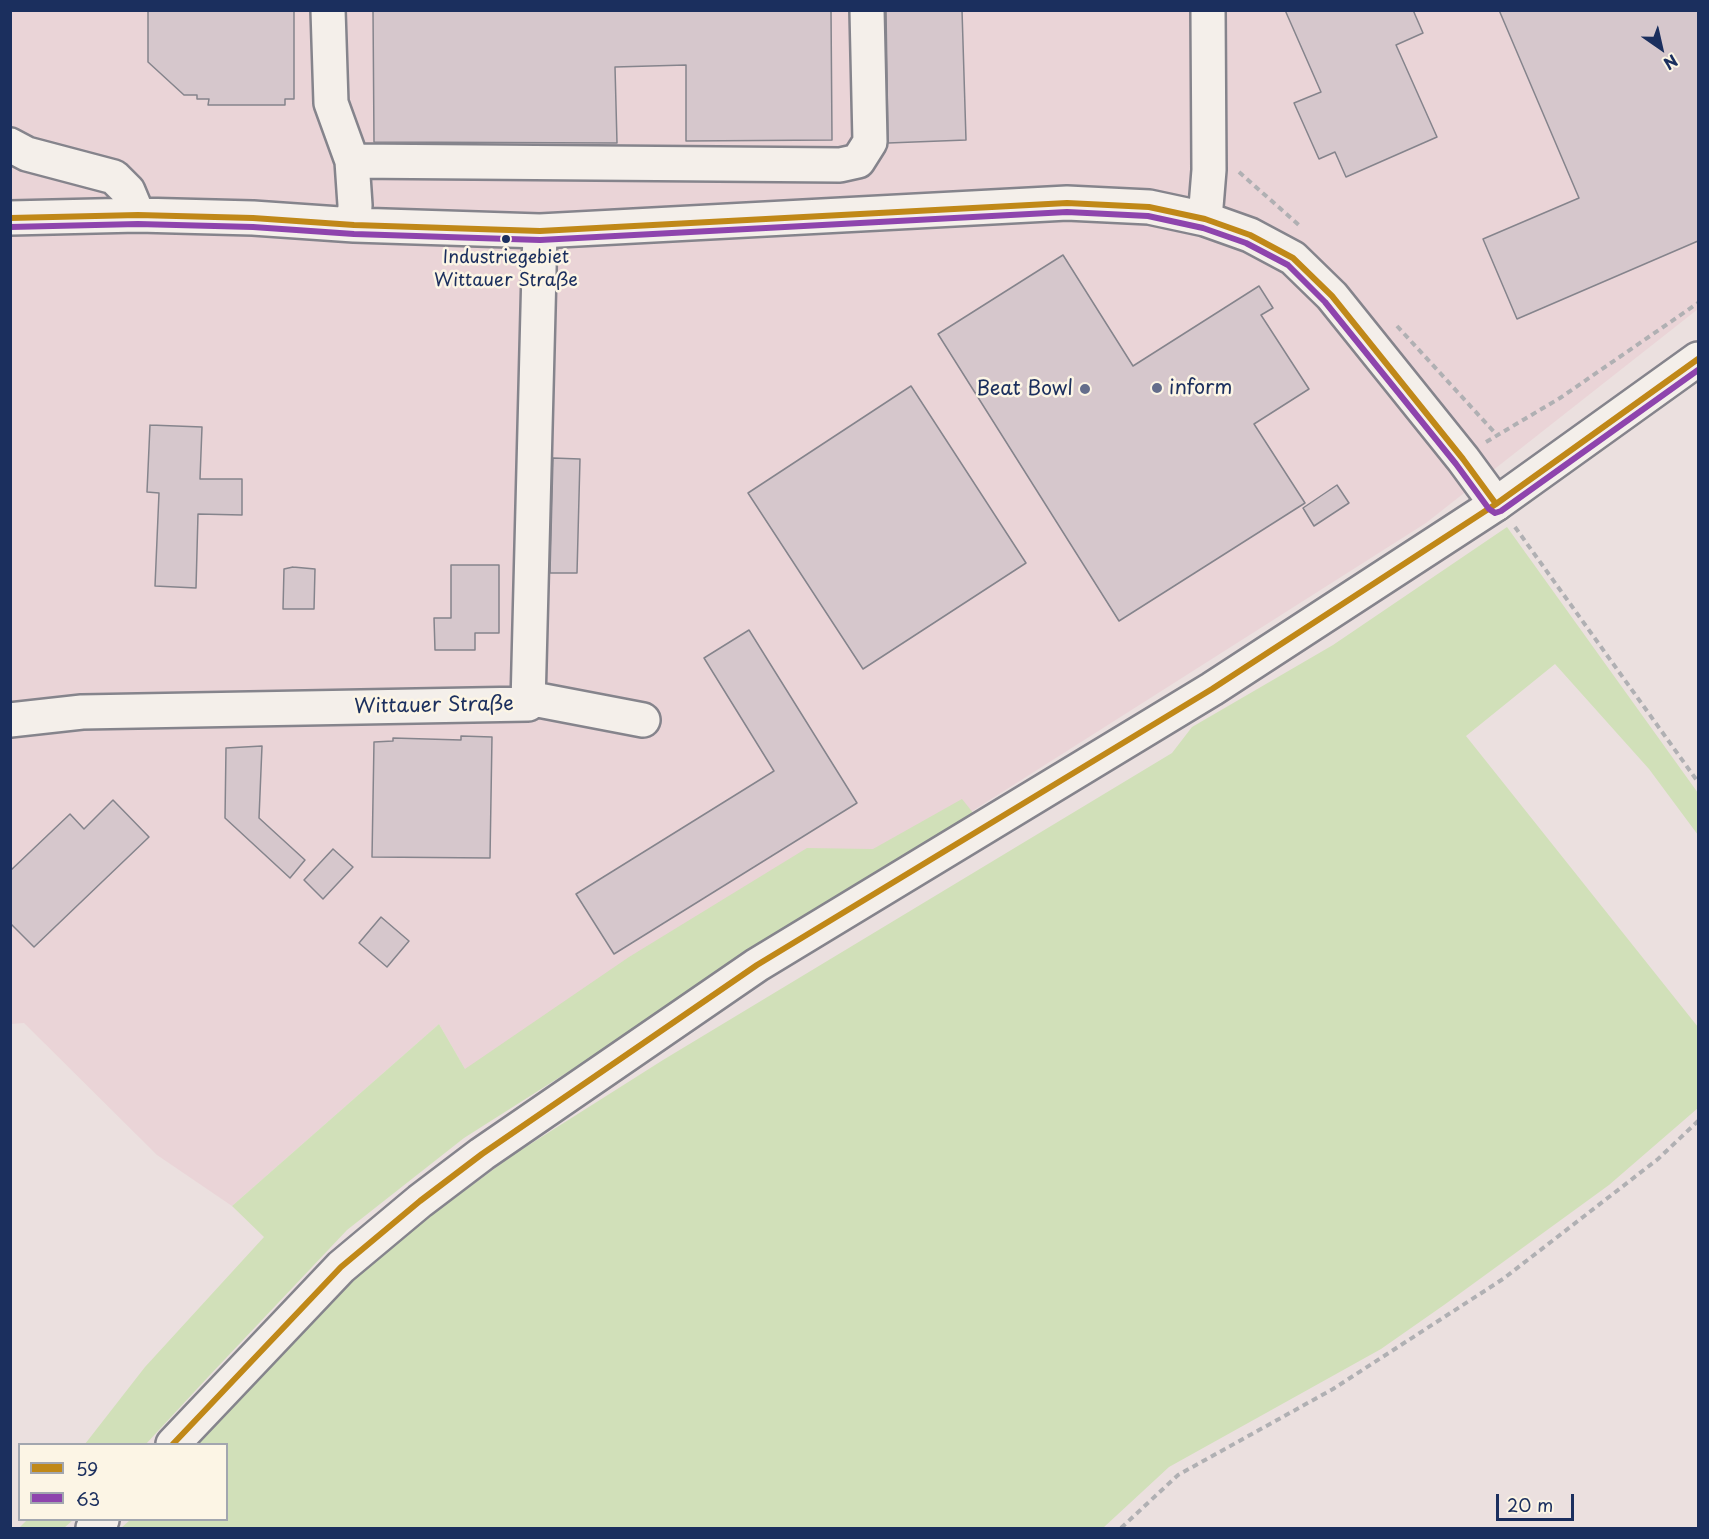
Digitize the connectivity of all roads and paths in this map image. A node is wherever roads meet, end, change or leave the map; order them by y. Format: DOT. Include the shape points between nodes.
graph roads {
  1 [pos="328,10"];
  2 [pos="867,10"];
  3 [pos="1208,10"];
  4 [pos="10,145"];
  5 [pos="352,161"];
  6 [pos="138,215"];
  7 [pos="10,219"];
  8 [pos="1205,219"];
  9 [pos="354,225"];
  10 [pos="540,231"];
  11 [pos="1698,303"];
  12 [pos="1698,359"];
  13 [pos="1463,459"];
  14 [pos="1496,504"];
  15 [pos="528,698"];
  16 [pos="10,720"];
  17 [pos="643,720"];
  18 [pos="1698,782"];
  19 [pos="1698,1121"];
  20 [pos="174,1443"];
  21 [pos="1121,1528"];
  1 -- 5 [label="street" via="331,103"];
  2 -- 5 [label="street" via="870,142 858,161 840,165"];
  3 -- 8 [label="street" via="1209,170"];
  4 -- 6 [label="street" via="27,154 114,177 128,191"];
  5 -- 9 [label="street"];
  6 -- 7 [label="street"];
  6 -- 9 [label="street"];
  8 -- 10 [label="street" via="1149,207 1067,203"];
  8 -- 13 [label="street" via="1250,234 1293,258 1332,296"];
  9 -- 10 [label="street"];
  10 -- 15 [label="street, Wittauer Straße"];
  11 -- 13 [label="path"];
  12 -- 14 [label="street"];
  13 -- 14 [label="street"];
  14 -- 18 [label="path"];
  14 -- 20 [label="street" via="1192,702 757,965 482,1154 341,1267"];
  15 -- 16 [label="street, Wittauer Straße" via="528,704 82,712"];
  15 -- 17 [label="street"];
  19 -- 21 [label="path" via="1658,1159 1503,1279 1333,1389 1178,1475"];
}
